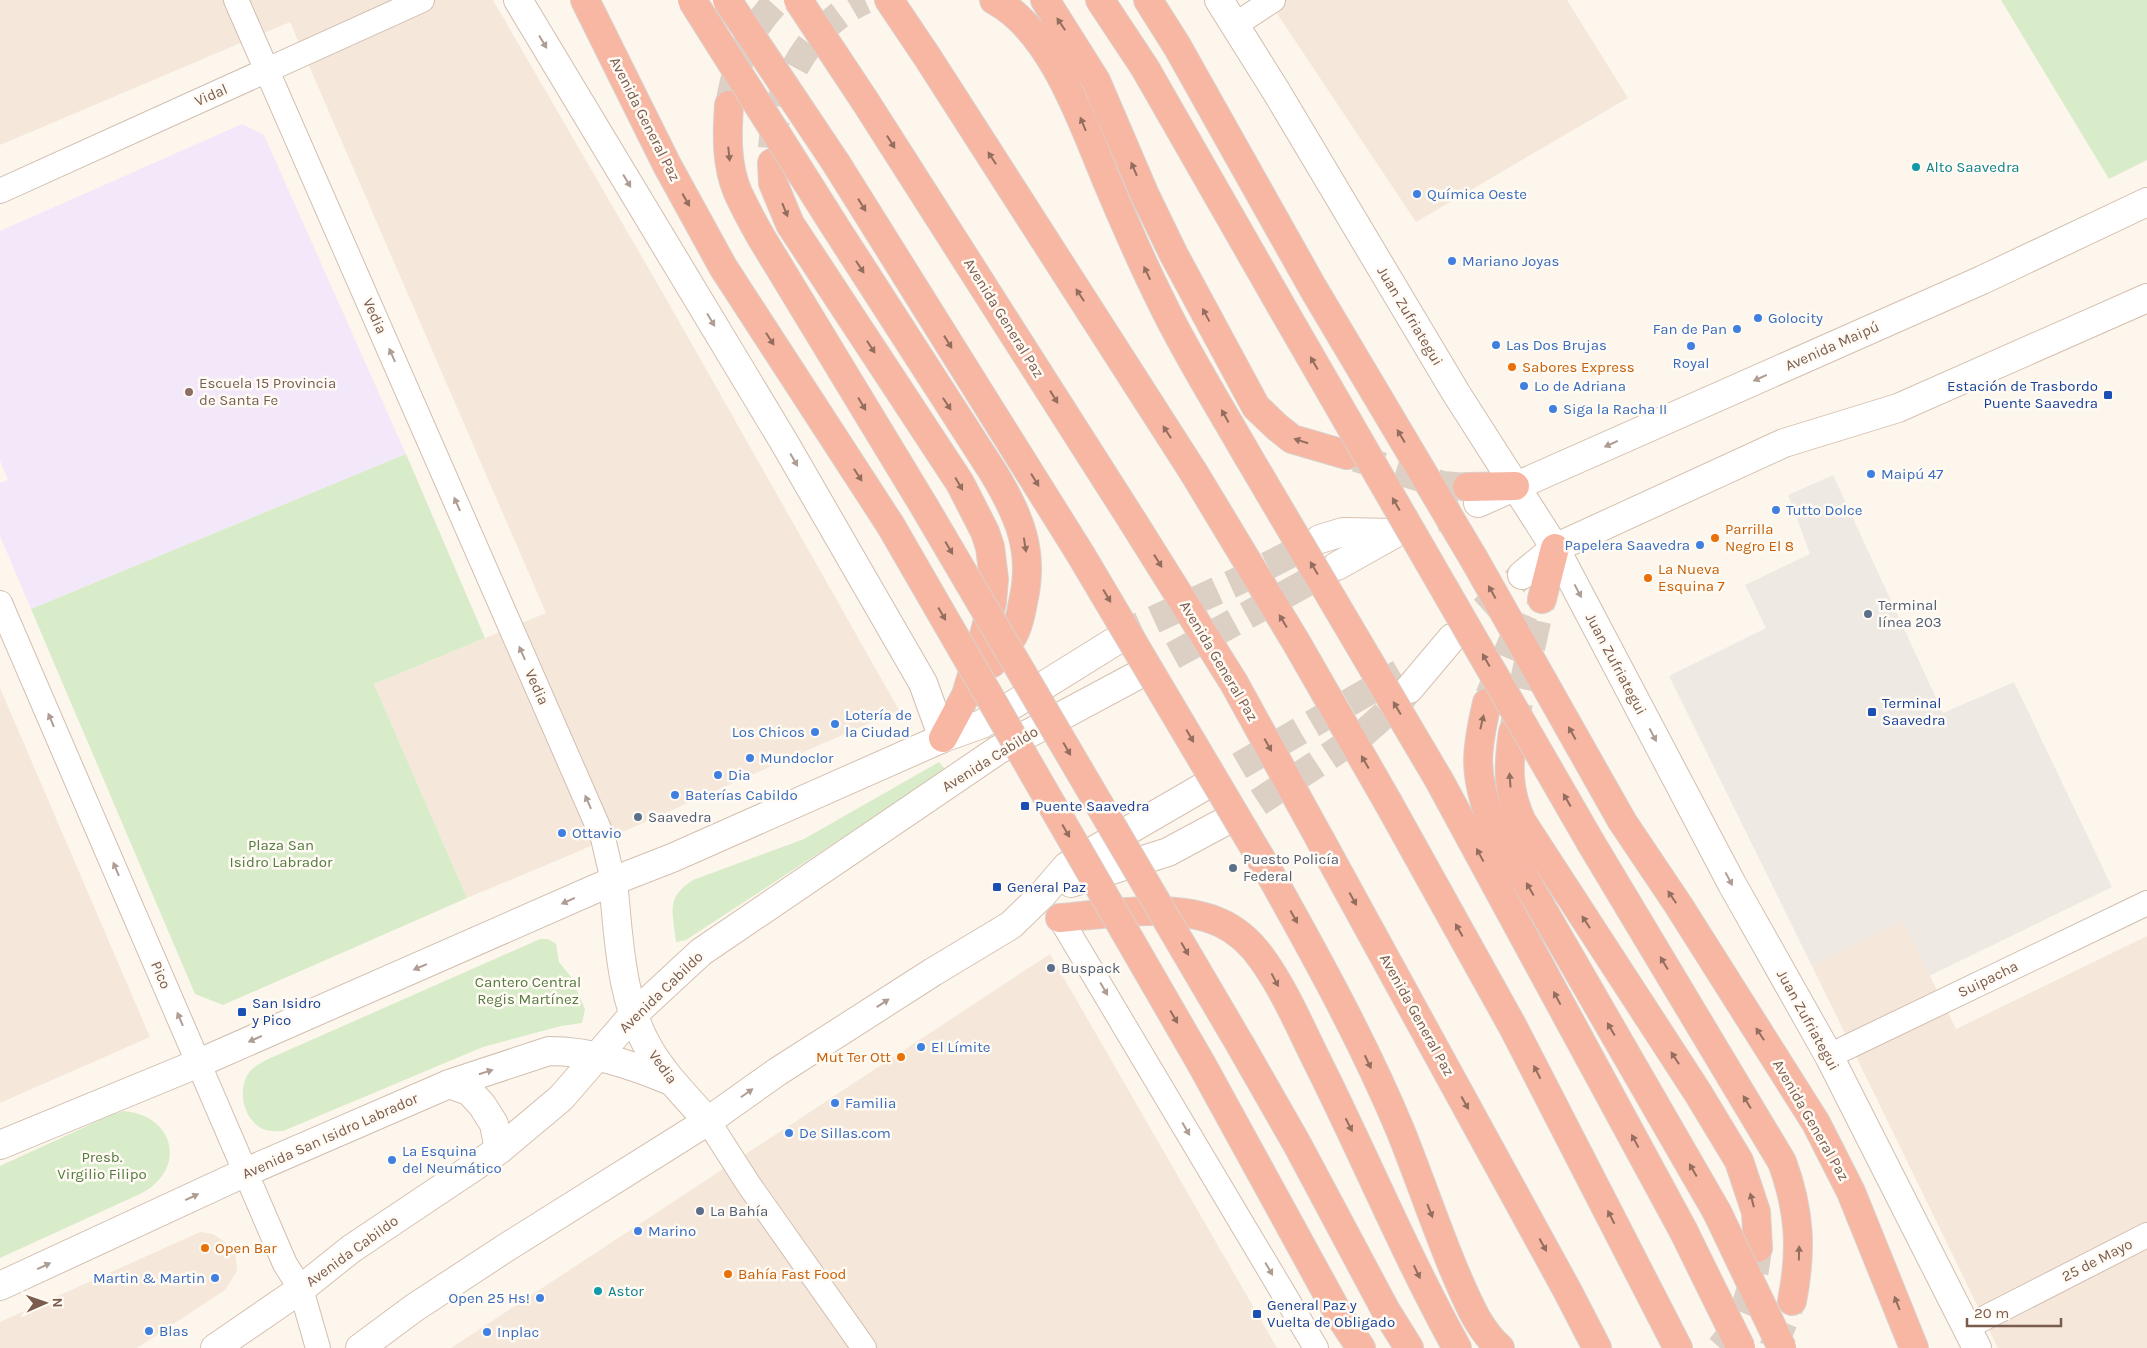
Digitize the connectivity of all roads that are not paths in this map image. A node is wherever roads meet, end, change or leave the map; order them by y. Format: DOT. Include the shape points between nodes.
graph roads {
  1 [pos="236,0"];
  2 [pos="422,0"];
  3 [pos="518,0"];
  4 [pos="585,0"];
  5 [pos="692,0"];
  6 [pos="728,0"];
  7 [pos="798,0"];
  8 [pos="889,0"];
  9 [pos="994,0"];
  10 [pos="1044,0"];
  11 [pos="1100,0"];
  12 [pos="1148,0"];
  13 [pos="1219,0"];
  14 [pos="1273,0"];
  15 [pos="1236,25"];
  16 [pos="267,70"];
  17 [pos="730,105"];
  18 [pos="772,163"];
  19 [pos="0,191"];
  20 [pos="2147,202"];
  21 [pos="2147,298"];
  22 [pos="1348,455"];
  23 [pos="1515,486"];
  24 [pos="1473,495"];
  25 [pos="1320,539"];
  26 [pos="1555,548"];
  27 [pos="1337,566"];
  28 [pos="1532,588"];
  29 [pos="0,603"];
  30 [pos="5,628"];
  31 [pos="1452,638"];
  32 [pos="1117,640"];
  33 [pos="1136,676"];
  34 [pos="1405,681"];
  35 [pos="966,695"];
  36 [pos="1487,703"];
  37 [pos="1513,732"];
  38 [pos="943,738"];
  39 [pos="1203,787"];
  40 [pos="1127,831"];
  41 [pos="613,881"];
  42 [pos="1042,896"];
  43 [pos="2147,903"];
  44 [pos="1060,918"];
  45 [pos="1011,925"];
  46 [pos="634,1014"];
  47 [pos="599,1056"];
  48 [pos="1829,1056"];
  49 [pos="199,1063"];
  50 [pos="671,1080"];
  51 [pos="449,1084"];
  52 [pos="708,1121"];
  53 [pos="0,1144"];
  54 [pos="499,1150"];
  55 [pos="246,1172"];
  56 [pos="2147,1235"];
  57 [pos="1758,1248"];
  58 [pos="0,1286"];
  59 [pos="300,1289"];
  60 [pos="1792,1301"];
  61 [pos="1972,1337"];
  62 [pos="1456,1345"];
  63 [pos="215,1348"];
  64 [pos="318,1348"];
  65 [pos="360,1348"];
  66 [pos="864,1348"];
  67 [pos="1316,1348"];
  68 [pos="1361,1348"];
  69 [pos="1409,1348"];
  70 [pos="1500,1348"];
  71 [pos="1597,1348"];
  72 [pos="1678,1348"];
  73 [pos="1741,1348"];
  74 [pos="1782,1348"];
  75 [pos="1914,1348"];
  1 -- 16 [label="street, Vedia"];
  2 -- 16 [label="street, Vidal"];
  3 -- 38 [label="main road, one-way" via="784,442 923,683"];
  4 -- 68 [label="highway, Avenida General Paz, one-way, bridge" via="723,267 891,526"];
  5 -- 35 [label="highway, one-way, bridge" via="1014,509 1025,543 1028,566 1021,612 1012,638"];
  6 -- 70 [label="highway, one-way, bridge" via="836,163 1081,554 1270,874 1333,988 1396,1123 1465,1294 1484,1330"];
  7 -- 71 [label="highway, Avenida General Paz, one-way, bridge" via="865,100 1234,683"];
  72 -- 8 [label="highway, one-way, bridge" via="1513,1026 1300,650 1194,472"];
  73 -- 9 [label="highway, one-way, bridge" via="1683,1230 1439,780 1163,306 1066,84 1029,28 1008,7"];
  22 -- 10 [label="highway, one-way" via="1292,438 1256,407 1144,193 1096,81"];
  60 -- 11 [label="highway, one-way, bridge" via="1799,1256 1798,1230 1796,1206 1782,1162 1592,843 1145,68"];
  75 -- 12 [label="highway, Avenida General Paz, one-way, bridge" via="1851,1192 1816,1123 1622,821 1474,559 1313,288"];
  13 -- 15 [label="main road, Juan Zufriategui"];
  14 -- 15 [label="street"];
  15 -- 23 [label="main road, Juan Zufriategui"];
  16 -- 19 [label="street, Vidal"];
  41 -- 16 [label="street, Vedia, one-way" via="603,838"];
  17 -- 69 [label="highway, one-way, bridge" via="727,133 731,172 761,238 924,506 1241,1046"];
  18 -- 35 [label="highway, one-way" via="773,183 790,224 960,483 985,532 994,567 992,602"];
  20 -- 23 [label="main road, Avenida Maipú, one-way" via="1973,284"];
  21 -- 26 [label="main road" via="1898,408 1784,443"];
  23 -- 24 [label="highway"];
  23 -- 26 [label="main road, Juan Zufriategui"];
  25 -- 27 [label="main road" via="1343,532 1395,533"];
  26 -- 28 [label="highway"];
  26 -- 48 [label="main road, Juan Zufriategui, one-way" via="1732,884"];
  29 -- 30 [label="street, Pico"];
  49 -- 30 [label="street, Pico, one-way"];
  31 -- 34 [label="main road"];
  32 -- 38 [label="main road" via="982,724"];
  33 -- 46 [label="main road, Avenida Cabildo" via="990,756 701,952"];
  35 -- 38 [label="highway"];
  74 -- 36 [label="highway, one-way, bridge" via="1717,1212 1491,820 1478,781 1477,753"];
  57 -- 37 [label="highway, one-way" via="1756,1212 1739,1162 1519,816 1510,782"];
  38 -- 41 [label="main road"];
  39 -- 40 [label="main road"];
  40 -- 42 [label="main road" via="1067,866"];
  40 -- 42 [label="main road" via="1232,818 1168,852 1076,880"];
  41 -- 46 [label="main road, Vedia" via="623,974"];
  41 -- 49 [label="main road, one-way"];
  42 -- 45 [label="main road"];
  43 -- 48 [label="street, Suipacha"];
  44 -- 45 [label="main road"];
  44 -- 62 [label="highway, one-way" via="1135,912 1184,913 1216,921 1247,940 1271,972 1301,1030 1357,1140 1431,1301"];
  44 -- 67 [label="street, one-way"];
  52 -- 45 [label="main road, one-way" via="792,1062"];
  46 -- 47 [label="main road, Avenida Cabildo"];
  46 -- 50 [label="main road, Vedia" via="650,1051"];
  47 -- 50 [label="main road, Avenida San Isidro Labrador"];
  51 -- 47 [label="main road, Avenida San Isidro Labrador, one-way" via="549,1051"];
  47 -- 54 [label="main road, Avenida Cabildo" via="561,1098"];
  48 -- 61 [label="main road, Juan Zufriategui"];
  49 -- 53 [label="main road"];
  49 -- 55 [label="street, Pico"];
  50 -- 52 [label="main road, Vedia"];
  51 -- 54 [label="main road" via="469,1091 482,1105 494,1124"];
  51 -- 55 [label="main road, Avenida San Isidro Labrador"];
  52 -- 65 [label="main road" via="507,1247"];
  52 -- 66 [label="street, Vedia"];
  54 -- 59 [label="main road, Avenida Cabildo" via="351,1249"];
  58 -- 55 [label="main road, Avenida San Isidro Labrador, one-way"];
  55 -- 59 [label="street, Pico" via="285,1264"];
  56 -- 61 [label="street, 25 de Mayo"];
  59 -- 63 [label="main road, Avenida Cabildo"];
  59 -- 64 [label="street, Pico"];
}
